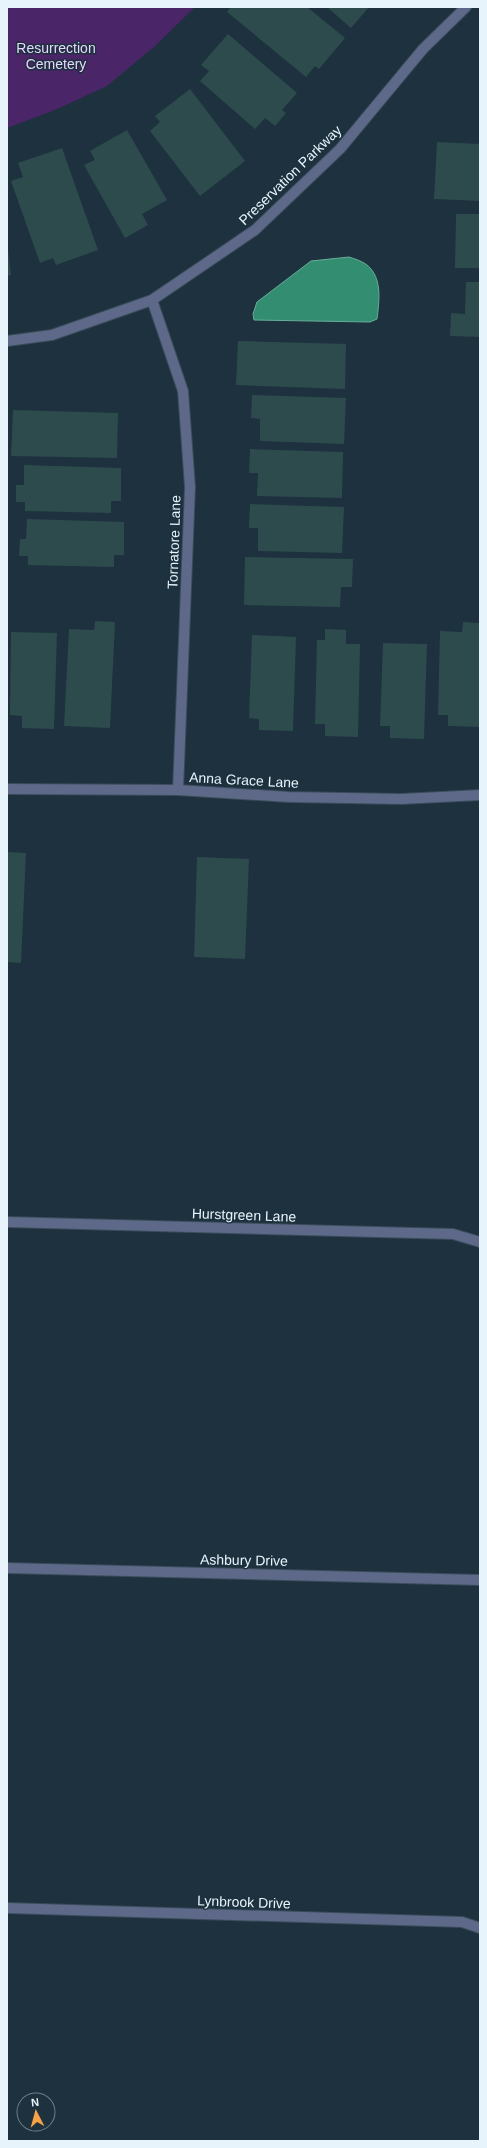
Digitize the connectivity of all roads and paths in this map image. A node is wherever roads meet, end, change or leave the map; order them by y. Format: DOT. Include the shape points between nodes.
graph roads {
  1 [pos="466,7"];
  2 [pos="152,300"];
  3 [pos="7,341"];
  4 [pos="7,788"];
  5 [pos="178,790"];
  6 [pos="480,796"];
  7 [pos="7,1222"];
  8 [pos="480,1242"];
  9 [pos="7,1568"];
  10 [pos="480,1580"];
  11 [pos="7,1908"];
  12 [pos="480,1928"];
  1 -- 2 [label="street, Preservation Parkway" via="423,49 340,149 255,230"];
  2 -- 3 [label="street, Preservation Parkway" via="52,335"];
  2 -- 5 [label="street, Tornatore Lane" via="183,391 190,487"];
  4 -- 5 [label="street, Anna Grace Lane"];
  5 -- 6 [label="street, Anna Grace Lane" via="329,798"];
  7 -- 8 [label="street, Hurstgreen Lane" via="453,1234"];
  9 -- 10 [label="street, Ashbury Drive"];
  11 -- 12 [label="street, Lynbrook Drive" via="462,1922"];
}
